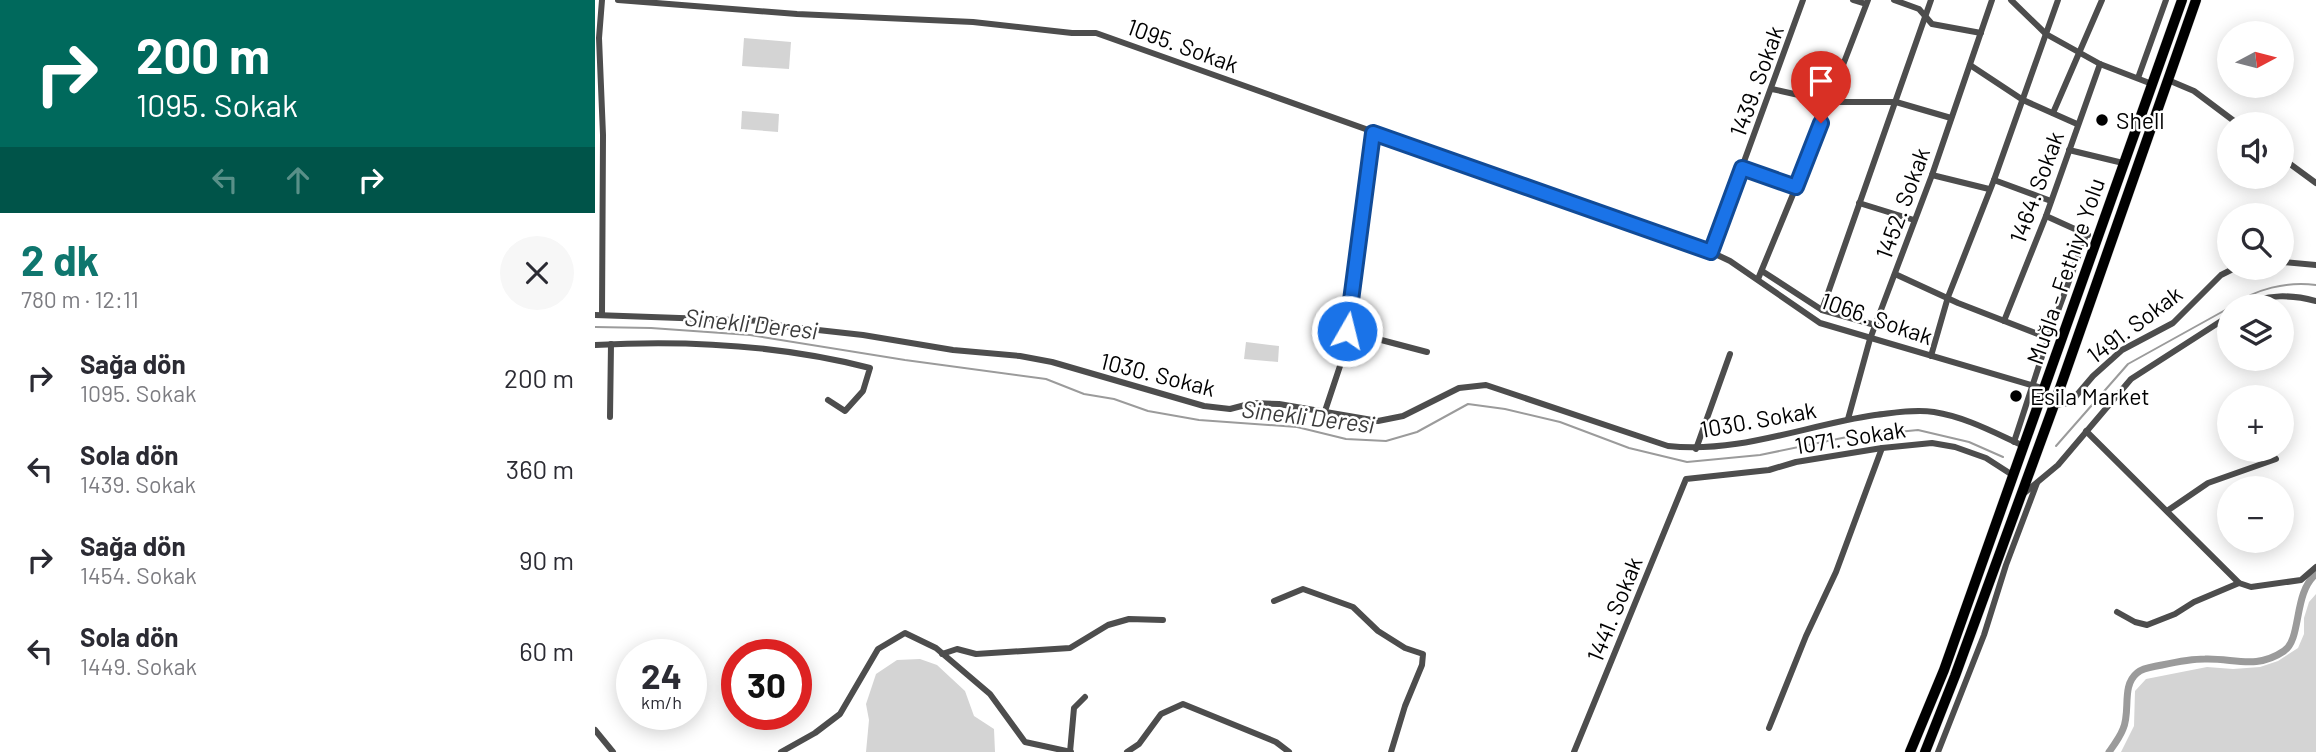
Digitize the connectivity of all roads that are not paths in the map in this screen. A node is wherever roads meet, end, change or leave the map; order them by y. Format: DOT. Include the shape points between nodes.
graph roads {
  1 [pos="602,0"];
  2 [pos="618,0"];
  3 [pos="1803,0"];
  4 [pos="1853,0"];
  5 [pos="1893,0"];
  6 [pos="1931,0"];
  7 [pos="1992,0"];
  8 [pos="2011,0"];
  9 [pos="2058,0"];
  10 [pos="2102,0"];
  11 [pos="2166,0"];
  12 [pos="2196,0"];
  13 [pos="2180,1"];
  14 [pos="1867,2"];
  15 [pos="1925,17"];
  16 [pos="1980,33"];
  17 [pos="2046,34"];
  18 [pos="597,38"];
  19 [pos="2080,54"];
  20 [pos="2100,64"];
  21 [pos="1970,65"];
  22 [pos="2139,78"];
  23 [pos="2168,80"];
  24 [pos="2152,84"];
  25 [pos="1772,89"];
  26 [pos="2022,100"];
  27 [pos="1829,102"];
  28 [pos="1896,102"];
  29 [pos="2222,112"];
  30 [pos="2053,113"];
  31 [pos="1951,118"];
  32 [pos="2077,124"];
  33 [pos="1373,133"];
  34 [pos="595,135"];
  35 [pos="603,135"];
  36 [pos="2069,150"];
  37 [pos="2123,163"];
  38 [pos="2294,167"];
  39 [pos="1742,168"];
  40 [pos="1932,175"];
  41 [pos="1994,180"];
  42 [pos="2316,183"];
  43 [pos="604,185"];
  44 [pos="595,186"];
  45 [pos="1796,187"];
  46 [pos="1989,189"];
  47 [pos="2051,201"];
  48 [pos="1859,203"];
  49 [pos="2046,216"];
  50 [pos="1914,220"];
  51 [pos="2091,237"];
  52 [pos="1711,252"];
  53 [pos="2294,263"];
  54 [pos="2316,265"];
  55 [pos="1762,271"];
  56 [pos="1895,274"];
  57 [pos="1758,279"];
  58 [pos="2217,279"];
  59 [pos="1948,298"];
  60 [pos="2294,298"];
  61 [pos="2316,301"];
  62 [pos="1822,310"];
  63 [pos="599,315"];
  64 [pos="2004,321"];
  65 [pos="2217,324"];
  66 [pos="1875,325"];
  67 [pos="1347,331"];
  68 [pos="2048,338"];
  69 [pos="1870,339"];
  70 [pos="611,344"];
  71 [pos="595,345"];
  72 [pos="1427,352"];
  73 [pos="1730,354"];
  74 [pos="1931,356"];
  75 [pos="2033,385"];
  76 [pos="2045,389"];
  77 [pos="828,400"];
  78 [pos="2054,405"];
  79 [pos="1325,411"];
  80 [pos="610,416"];
  81 [pos="1848,419"];
  82 [pos="2086,431"];
  83 [pos="2014,442"];
  84 [pos="2024,446"];
  85 [pos="1882,448"];
  86 [pos="1696,449"];
  87 [pos="2268,462"];
  88 [pos="2014,476"];
  89 [pos="1686,479"];
  90 [pos="2037,483"];
  91 [pos="2021,496"];
  92 [pos="2167,511"];
  93 [pos="2316,567"];
  94 [pos="2239,583"];
  95 [pos="1274,601"];
  96 [pos="2117,612"];
  97 [pos="1163,620"];
  98 [pos="1972,630"];
  99 [pos="1985,635"];
  100 [pos="942,654"];
  101 [pos="1085,697"];
  102 [pos="1769,728"];
  103 [pos="595,730"];
  104 [pos="613,752"];
  105 [pos="781,752"];
  106 [pos="1071,752"];
  107 [pos="1127,752"];
  108 [pos="1289,752"];
  109 [pos="1391,752"];
  110 [pos="1574,752"];
  111 [pos="1910,752"];
  112 [pos="1925,752"];
  113 [pos="1938,752"];
  1 -- 18 [label="street"];
  2 -- 33 [label="street, 1095. Sokak" via="1096,33"];
  3 -- 25 [label="street, 1439. Sokak"];
  4 -- 14 [label="street"];
  5 -- 15 [label="street" via="1919,9"];
  6 -- 15 [label="street"];
  7 -- 16 [label="street, 1452. Sokak"];
  8 -- 17 [label="street"];
  9 -- 17 [label="street"];
  10 -- 19 [label="street"];
  11 -- 22 [label="street"];
  12 -- 23 [label="highway, Muğla - Fethiye Yolu"];
  13 -- 24 [label="highway, Muğla - Fethiye Yolu"];
  14 -- 27 [label="street"];
  15 -- 16 [label="street" via="1932,24"];
  15 -- 28 [label="street"];
  16 -- 21 [label="street, 1452. Sokak"];
  17 -- 19 [label="street"];
  17 -- 26 [label="street"];
  18 -- 35 [label="street"];
  19 -- 20 [label="street"];
  19 -- 30 [label="street"];
  20 -- 22 [label="street"];
  20 -- 32 [label="street, 1464. Sokak"];
  21 -- 26 [label="street"];
  21 -- 31 [label="street, 1452. Sokak"];
  22 -- 24 [label="street"];
  23 -- 29 [label="street" via="2194,91"];
  23 -- 78 [label="highway, Muğla - Fethiye Yolu"];
  24 -- 37 [label="highway, Muğla - Fethiye Yolu"];
  25 -- 27 [label="street"];
  25 -- 39 [label="street, 1439. Sokak"];
  26 -- 30 [label="street"];
  26 -- 41 [label="street"];
  27 -- 28 [label="street"];
  27 -- 45 [label="street"];
  28 -- 31 [label="street"];
  28 -- 48 [label="street"];
  30 -- 32 [label="street"];
  31 -- 40 [label="street, 1452. Sokak"];
  32 -- 36 [label="street, 1464. Sokak"];
  33 -- 52 [label="street, 1095. Sokak"];
  33 -- 67 [label="street"];
  34 -- 35 [label="street"];
  35 -- 43 [label="street"];
  36 -- 37 [label="street"];
  36 -- 47 [label="street, 1464. Sokak"];
  37 -- 51 [label="highway, Muğla - Fethiye Yolu"];
  38 -- 42 [label="street"];
  39 -- 45 [label="street"];
  39 -- 52 [label="street, 1439. Sokak"];
  40 -- 46 [label="street"];
  40 -- 50 [label="street, 1452. Sokak"];
  41 -- 46 [label="street"];
  41 -- 47 [label="street"];
  43 -- 44 [label="street"];
  43 -- 63 [label="street"];
  45 -- 55 [label="street"];
  46 -- 59 [label="street"];
  47 -- 49 [label="street, 1464. Sokak"];
  48 -- 50 [label="street"];
  48 -- 62 [label="street"];
  49 -- 51 [label="street"];
  49 -- 64 [label="street, 1464. Sokak"];
  50 -- 56 [label="street, 1452. Sokak"];
  51 -- 68 [label="street"];
  51 -- 76 [label="highway, Muğla - Fethiye Yolu"];
  52 -- 57 [label="street, 1066. Sokak"];
  53 -- 54 [label="street"];
  55 -- 57 [label="street"];
  55 -- 62 [label="street"];
  56 -- 59 [label="street"];
  56 -- 66 [label="street, 1452. Sokak"];
  57 -- 69 [label="street, 1066. Sokak" via="1821,323"];
  58 -- 78 [label="street, 1491. Sokak" via="2173,323 2122,350 2070,403"];
  59 -- 64 [label="street"];
  59 -- 74 [label="street"];
  60 -- 61 [label="street"];
  62 -- 66 [label="street"];
  63 -- 79 [label="street, 1030. Sokak" via="765,321 782,327 1052,362 1204,406 1230,409 1254,403"];
  64 -- 68 [label="street"];
  65 -- 82 [label="street" via="2131,379"];
  66 -- 69 [label="street, 1452. Sokak"];
  67 -- 72 [label="street"];
  67 -- 79 [label="street"];
  68 -- 75 [label="street"];
  69 -- 74 [label="street, 1066. Sokak"];
  69 -- 81 [label="street, 1452. Sokak"];
  70 -- 71 [label="street"];
  70 -- 77 [label="street" via="708,343 870,368 863,391 845,411"];
  70 -- 80 [label="street"];
  73 -- 86 [label="street"];
  74 -- 75 [label="street, 1066. Sokak"];
  75 -- 76 [label="street, 1066. Sokak"];
  75 -- 83 [label="street"];
  76 -- 84 [label="highway, Muğla - Fethiye Yolu"];
  78 -- 91 [label="highway, Muğla - Fethiye Yolu"];
  79 -- 86 [label="street, 1030. Sokak" via="1378,421 1403,416 1459,388 1486,384 1668,446"];
  81 -- 83 [label="street, 1030. Sokak" via="1910,410 1934,412"];
  81 -- 86 [label="street, 1030. Sokak"];
  82 -- 90 [label="street"];
  82 -- 92 [label="street"];
  83 -- 84 [label="street, 1030. Sokak"];
  84 -- 88 [label="highway, Muğla - Fethiye Yolu"];
  85 -- 88 [label="street, 1071. Sokak" via="1932,443 1955,447 1986,458"];
  85 -- 89 [label="street, 1071. Sokak" via="1769,470"];
  85 -- 102 [label="street" via="1836,572"];
  87 -- 92 [label="street" via="2208,483"];
  88 -- 111 [label="highway, Muğla - Fethiye Yolu"];
  89 -- 110 [label="street, 1441. Sokak"];
  90 -- 91 [label="street"];
  90 -- 99 [label="street"];
  91 -- 98 [label="highway, Muğla - Fethiye Yolu"];
  92 -- 94 [label="street"];
  93 -- 94 [label="street" via="2301,580 2251,587"];
  94 -- 96 [label="street" via="2147,625"];
  95 -- 109 [label="street" via="1303,589 1353,607 1378,631 1423,654"];
  97 -- 100 [label="street" via="1129,619 1108,625 1070,648 976,653 957,649"];
  98 -- 99 [label="street"];
  98 -- 112 [label="highway, Muğla - Fethiye Yolu"];
  99 -- 113 [label="street"];
  100 -- 105 [label="street" via="905,633 878,649 840,715"];
  100 -- 106 [label="street" via="990,694 1025,742"];
  101 -- 106 [label="street" via="1074,708"];
  103 -- 104 [label="street"];
  107 -- 108 [label="street" via="1139,744 1161,714 1183,704 1276,742"];
}
